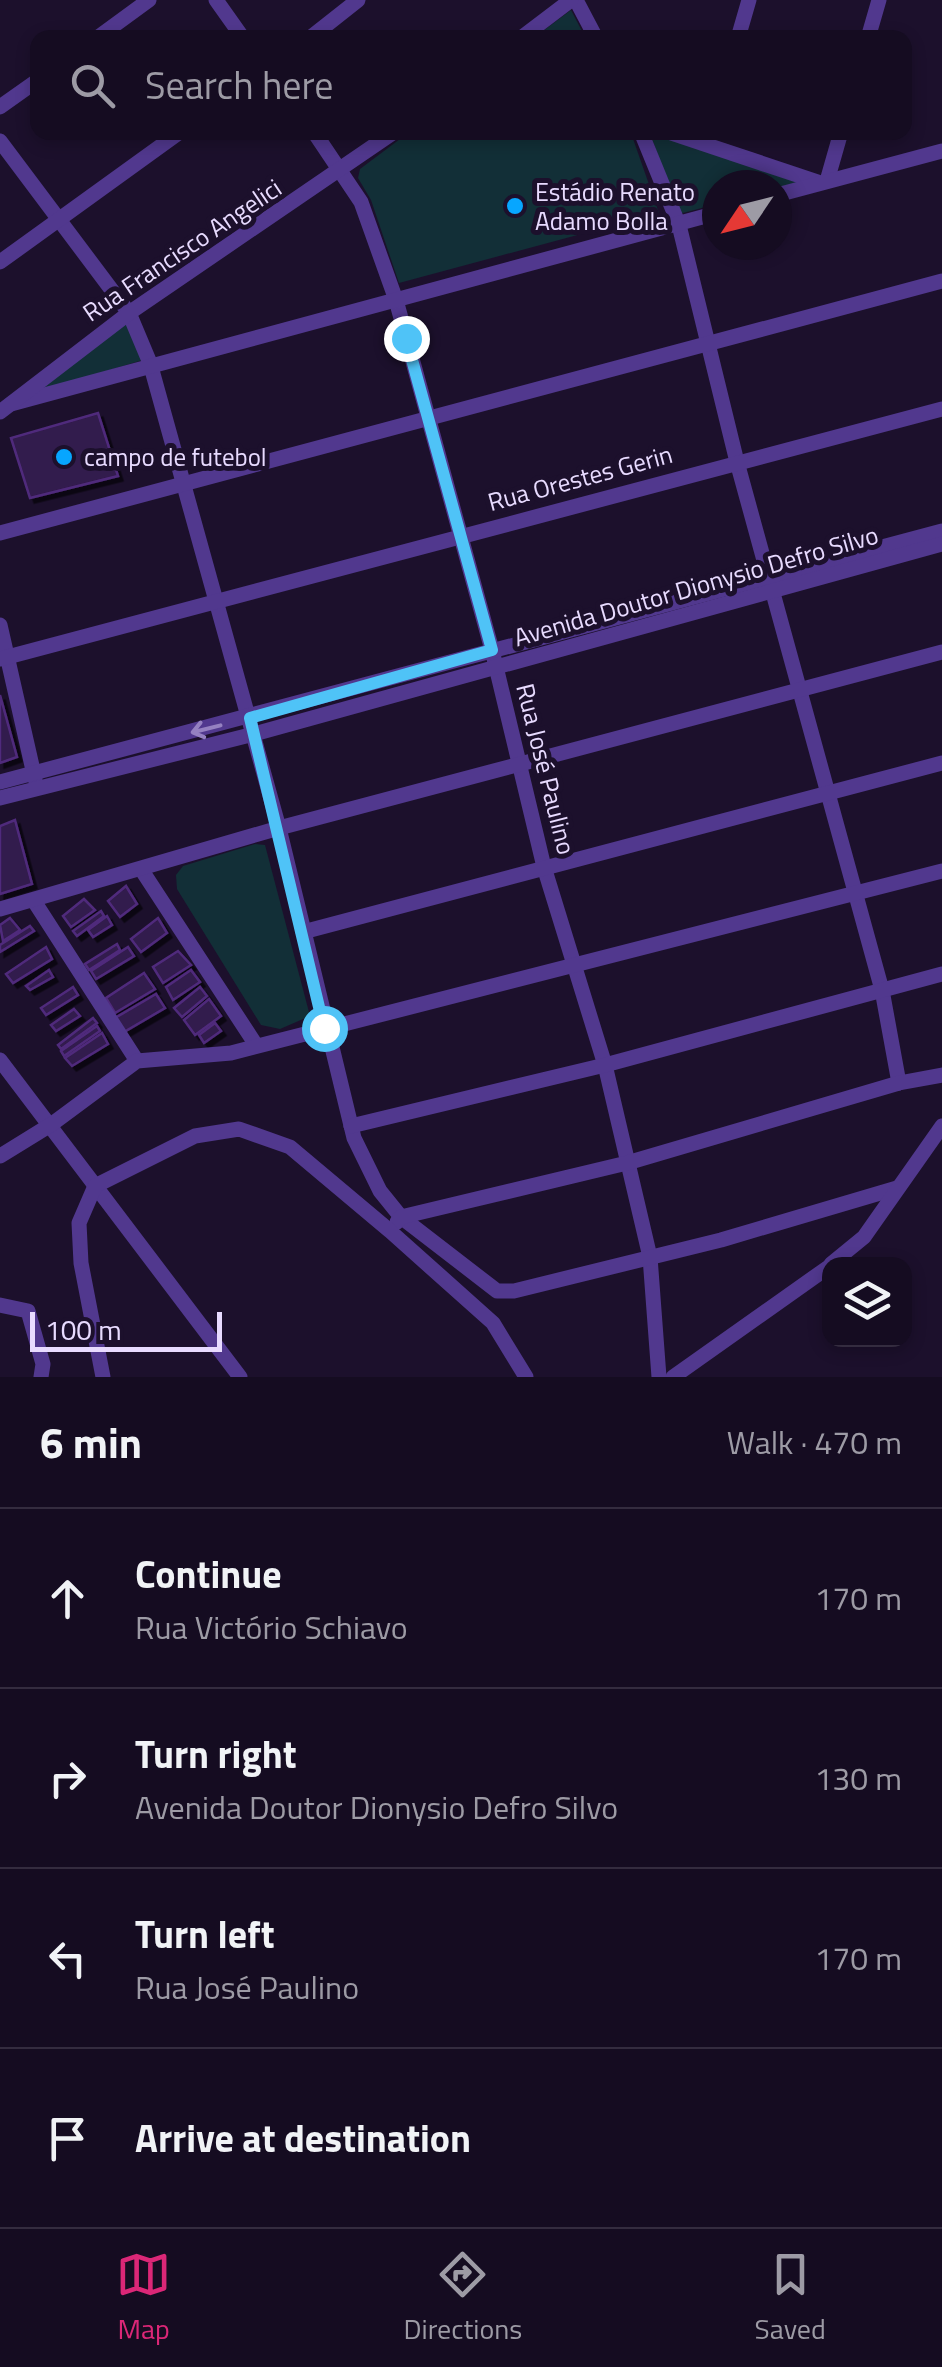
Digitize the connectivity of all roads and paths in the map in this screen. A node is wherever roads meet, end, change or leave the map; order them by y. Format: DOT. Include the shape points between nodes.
graph roads {
  1 [pos="149,0"];
  2 [pos="216,0"];
  3 [pos="358,0"];
  4 [pos="573,0"];
  5 [pos="749,0"];
  6 [pos="879,0"];
  7 [pos="108,30"];
  8 [pos="237,30"];
  9 [pos="320,30"];
  10 [pos="532,30"];
  11 [pos="591,30"];
  12 [pos="740,30"];
  13 [pos="870,30"];
  14 [pos="30,85"];
  15 [pos="0,106"];
  16 [pos="169,140"];
  17 [pos="320,140"];
  18 [pos="383,140"];
  19 [pos="645,140"];
  20 [pos="714,140"];
  21 [pos="838,140"];
  22 [pos="0,142"];
  23 [pos="942,151"];
  24 [pos="343,170"];
  25 [pos="823,182"];
  26 [pos="792,191"];
  27 [pos="57,218"];
  28 [pos="702,218"];
  29 [pos="679,225"];
  30 [pos="0,262"];
  31 [pos="942,281"];
  32 [pos="396,300"];
  33 [pos="129,313"];
  34 [pos="708,344"];
  35 [pos="150,363"];
  36 [pos="5,408"];
  37 [pos="942,409"];
  38 [pos="428,416"];
  39 [pos="737,462"];
  40 [pos="179,481"];
  41 [pos="942,531"];
  42 [pos="0,532"];
  43 [pos="458,537"];
  44 [pos="942,544"];
  45 [pos="771,582"];
  46 [pos="218,601"];
  47 [pos="0,626"];
  48 [pos="492,650"];
  49 [pos="942,652"];
  50 [pos="3,658"];
  51 [pos="496,668"];
  52 [pos="803,691"];
  53 [pos="252,726"];
  54 [pos="942,763"];
  55 [pos="519,765"];
  56 [pos="36,780"];
  57 [pos="0,782"];
  58 [pos="829,793"];
  59 [pos="0,798"];
  60 [pos="279,828"];
  61 [pos="544,866"];
  62 [pos="141,869"];
  63 [pos="942,871"];
  64 [pos="854,890"];
  65 [pos="34,900"];
  66 [pos="0,908"];
  67 [pos="303,932"];
  68 [pos="575,968"];
  69 [pos="942,974"];
  70 [pos="882,990"];
  71 [pos="324,1028"];
  72 [pos="256,1045"];
  73 [pos="0,1060"];
  74 [pos="137,1061"];
  75 [pos="606,1065"];
  76 [pos="942,1075"];
  77 [pos="899,1083"];
  78 [pos="52,1124"];
  79 [pos="351,1126"];
  80 [pos="942,1126"];
  81 [pos="0,1156"];
  82 [pos="627,1164"];
  83 [pos="95,1186"];
  84 [pos="897,1188"];
  85 [pos="401,1216"];
  86 [pos="390,1231"];
  87 [pos="652,1251"];
  88 [pos="840,1257"];
  89 [pos="822,1270"];
  90 [pos="0,1304"];
  91 [pos="41,1377"];
  92 [pos="102,1377"];
  93 [pos="240,1377"];
  94 [pos="526,1377"];
  95 [pos="666,1377"];
  1 -- 7 [label="street"];
  2 -- 8 [label="street"];
  3 -- 9 [label="street"];
  4 -- 10 [label="street"];
  4 -- 11 [label="street"];
  5 -- 12 [label="street"];
  6 -- 13 [label="street"];
  14 -- 15 [label="street"];
  16 -- 27 [label="street"];
  17 -- 24 [label="street, Rua José Paulino"];
  18 -- 24 [label="street, Rua Francisco Angelici"];
  19 -- 29 [label="street"];
  20 -- 25 [label="street"];
  21 -- 25 [label="street"];
  22 -- 27 [label="street"];
  23 -- 25 [label="street"];
  24 -- 32 [label="street, Rua José Paulino"];
  24 -- 33 [label="street, Rua Francisco Angelici"];
  25 -- 26 [label="street"];
  27 -- 30 [label="street"];
  27 -- 33 [label="street"];
  28 -- 29 [label="street"];
  29 -- 32 [label="street"];
  29 -- 34 [label="street"];
  31 -- 34 [label="street"];
  32 -- 35 [label="street"];
  32 -- 38 [label="street, Rua José Paulino"];
  33 -- 35 [label="street"];
  33 -- 36 [label="street, Rua Francisco Angelici"];
  34 -- 38 [label="street"];
  34 -- 39 [label="street"];
  35 -- 36 [label="street"];
  35 -- 40 [label="street"];
  37 -- 39 [label="street, Rua Orestes Gerin"];
  38 -- 40 [label="street"];
  38 -- 43 [label="street, Rua José Paulino"];
  39 -- 43 [label="street, Rua Orestes Gerin"];
  39 -- 45 [label="street"];
  40 -- 42 [label="street"];
  40 -- 46 [label="street"];
  41 -- 45 [label="street, Avenida Doutor Dionysio Defro Silvo"];
  43 -- 46 [label="street, Rua Orestes Gerin"];
  43 -- 48 [label="street, Rua José Paulino"];
  44 -- 45 [label="street, Avenida Doutor Dionysio Defro Silvo"];
  45 -- 48 [label="street, Avenida Doutor Dionysio Defro Silvo"];
  45 -- 51 [label="street, Avenida Doutor Dionysio Defro Silvo"];
  45 -- 52 [label="street"];
  46 -- 50 [label="street, Rua Orestes Gerin"];
  46 -- 53 [label="street"];
  47 -- 50 [label="street"];
  48 -- 51 [label="street, Rua José Paulino"];
  48 -- 53 [label="street, Avenida Doutor Dionysio Defro Silvo"];
  49 -- 52 [label="street"];
  50 -- 56 [label="street"];
  51 -- 53 [label="street, Avenida Doutor Dionysio Defro Silvo"];
  51 -- 55 [label="street, Rua José Paulino"];
  52 -- 55 [label="street"];
  52 -- 58 [label="street"];
  53 -- 56 [label="street, Avenida Doutor Dionysio Defro Silvo"];
  53 -- 60 [label="street"];
  54 -- 58 [label="street"];
  55 -- 60 [label="street"];
  55 -- 61 [label="street, Rua José Paulino"];
  56 -- 57 [label="street, Avenida Doutor Dionysio Defro Silvo"];
  56 -- 59 [label="street, Avenida Doutor Dionysio Defro Silvo"];
  58 -- 61 [label="street"];
  58 -- 64 [label="street"];
  60 -- 62 [label="street"];
  60 -- 67 [label="street"];
  61 -- 67 [label="street"];
  61 -- 68 [label="street, Rua José Paulino"];
  62 -- 65 [label="street"];
  62 -- 72 [label="street"];
  63 -- 64 [label="street"];
  64 -- 68 [label="street"];
  64 -- 70 [label="street"];
  65 -- 66 [label="street"];
  65 -- 74 [label="street"];
  67 -- 71 [label="street"];
  68 -- 71 [label="street"];
  68 -- 75 [label="street, Rua José Paulino"];
  69 -- 70 [label="street"];
  70 -- 75 [label="street"];
  70 -- 77 [label="street"];
  71 -- 72 [label="street"];
  71 -- 79 [label="street"];
  72 -- 74 [label="street" via="208,1058"];
  73 -- 78 [label="street"];
  74 -- 78 [label="street"];
  75 -- 79 [label="street"];
  75 -- 82 [label="street, Rua José Paulino"];
  76 -- 77 [label="street"];
  77 -- 82 [label="street"];
  78 -- 81 [label="street"];
  78 -- 83 [label="street"];
  79 -- 85 [label="street" via="364,1163"];
  80 -- 84 [label="street"];
  82 -- 85 [label="street"];
  82 -- 87 [label="street, Rua José Paulino"];
  83 -- 86 [label="street" via="195,1136 255,1131 290,1147"];
  83 -- 92 [label="street" via="79,1224"];
  83 -- 93 [label="street"];
  84 -- 87 [label="street"];
  84 -- 88 [label="street" via="864,1237"];
  85 -- 86 [label="street"];
  85 -- 87 [label="street" via="497,1291"];
  86 -- 94 [label="street" via="493,1323"];
  87 -- 95 [label="street, Rua José Paulino"];
  89 -- 95 [label="street"];
  90 -- 91 [label="street" via="28,1311"];
}
